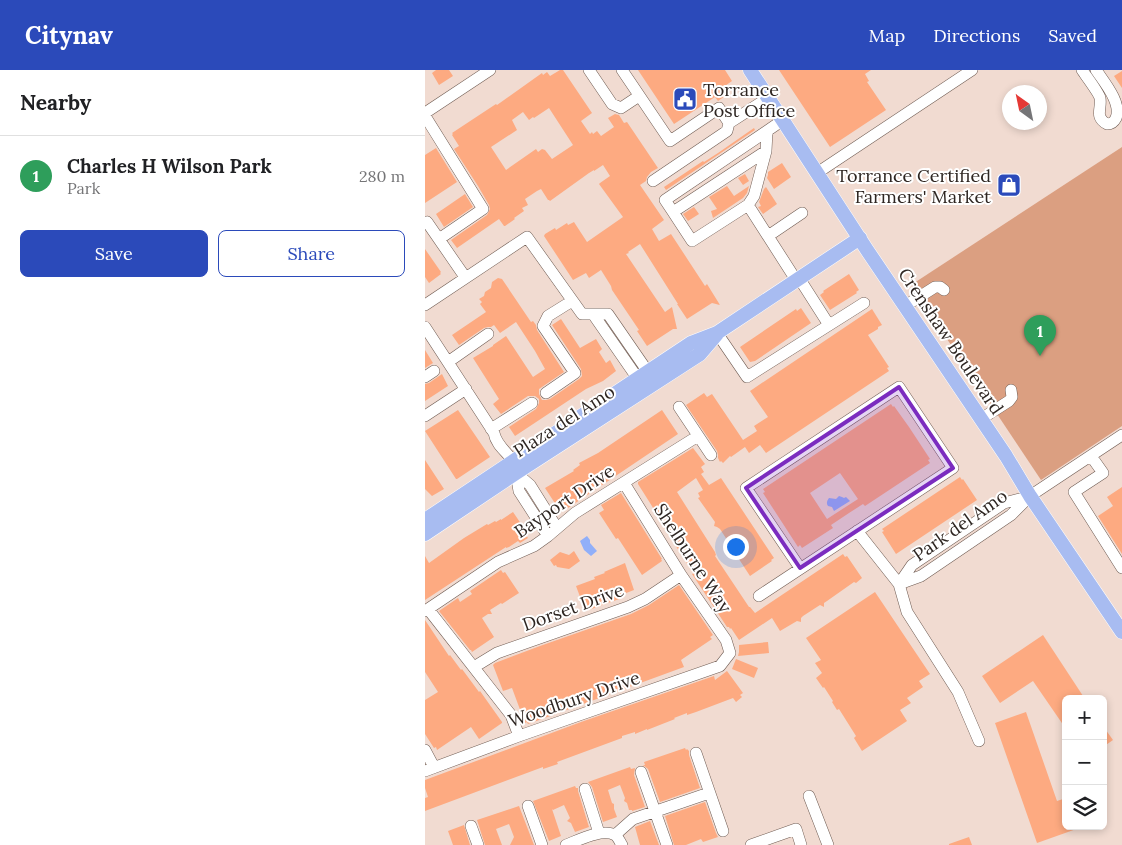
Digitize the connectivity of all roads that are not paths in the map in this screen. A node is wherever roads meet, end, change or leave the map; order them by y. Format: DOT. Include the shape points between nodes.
graph roads {
  1 [pos="490,70"];
  2 [pos="589,70"];
  3 [pos="622,70"];
  4 [pos="750,70"];
  5 [pos="972,70"];
  6 [pos="1082,70"];
  7 [pos="1096,70"];
  8 [pos="639,96"];
  9 [pos="768,98"];
  10 [pos="426,110"];
  11 [pos="783,120"];
  12 [pos="729,123"];
  13 [pos="767,130"];
  14 [pos="766,152"];
  15 [pos="817,173"];
  16 [pos="653,181"];
  17 [pos="748,205"];
  18 [pos="673,212"];
  19 [pos="802,212"];
  20 [pos="425,223"];
  21 [pos="769,236"];
  22 [pos="860,238"];
  23 [pos="439,239"];
  24 [pos="465,277"];
  25 [pos="798,279"];
  26 [pos="944,290"];
  27 [pos="572,301"];
  28 [pos="863,302"];
  29 [pos="425,305"];
  30 [pos="905,306"];
  31 [pos="829,325"];
  32 [pos="425,327"];
  33 [pos="717,333"];
  34 [pos="488,334"];
  35 [pos="448,362"];
  36 [pos="647,378"];
  37 [pos="466,389"];
  38 [pos="1011,390"];
  39 [pos="545,393"];
  40 [pos="532,403"];
  41 [pos="679,407"];
  42 [pos="425,416"];
  43 [pos="981,419"];
  44 [pos="493,431"];
  45 [pos="1122,435"];
  46 [pos="698,436"];
  47 [pos="711,455"];
  48 [pos="1091,456"];
  49 [pos="514,465"];
  50 [pos="624,483"];
  51 [pos="1030,496"];
  52 [pos="544,507"];
  53 [pos="533,513"];
  54 [pos="425,520"];
  55 [pos="557,528"];
  56 [pos="857,531"];
  57 [pos="425,534"];
  58 [pos="549,536"];
  59 [pos="800,568"];
  60 [pos="1122,568"];
  61 [pos="681,575"];
  62 [pos="899,584"];
  63 [pos="759,596"];
  64 [pos="427,610"];
  65 [pos="1120,626"];
  66 [pos="730,653"];
  67 [pos="474,667"];
  68 [pos="519,736"];
  69 [pos="979,741"];
  70 [pos="425,750"];
  71 [pos="695,753"];
  72 [pos="430,769"];
  73 [pos="641,772"];
  74 [pos="585,789"];
  75 [pos="709,793"];
  76 [pos="809,796"];
  77 [pos="528,806"];
  78 [pos="655,812"];
  79 [pos="471,826"];
  80 [pos="723,832"];
  81 [pos="599,833"];
  82 [pos="615,835"];
  83 [pos="477,845"];
  84 [pos="542,845"];
  85 [pos="566,845"];
  86 [pos="621,845"];
  87 [pos="667,845"];
  88 [pos="751,845"];
  89 [pos="801,845"];
  90 [pos="828,845"];
  1 -- 10 [label="street"];
  2 -- 8 [label="street" via="612,104 621,108"];
  3 -- 8 [label="street"];
  4 -- 9 [label="main road, Crenshaw Boulevard"];
  5 -- 15 [label="street"];
  6 -- 7 [label="street" via="1100,97 1100,119 1111,124 1117,116 1117,104"];
  8 -- 12 [label="street" via="670,141 719,108"];
  9 -- 11 [label="main road, Crenshaw Boulevard"];
  9 -- 12 [label="street"];
  10 -- 23 [label="street" via="483,209"];
  11 -- 13 [label="street"];
  11 -- 15 [label="main road, Crenshaw Boulevard"];
  12 -- 16 [label="street" via="727,131"];
  13 -- 14 [label="street"];
  13 -- 18 [label="street" via="665,200"];
  14 -- 17 [label="street" via="754,196"];
  14 -- 18 [label="street"];
  15 -- 22 [label="main road, Crenshaw Boulevard"];
  17 -- 18 [label="street" via="692,241"];
  17 -- 21 [label="street"];
  19 -- 21 [label="street"];
  20 -- 23 [label="street"];
  21 -- 25 [label="street"];
  22 -- 25 [label="main road, Plaza del Amo"];
  22 -- 30 [label="main road, Crenshaw Boulevard"];
  23 -- 24 [label="street"];
  24 -- 27 [label="street" via="527,237"];
  24 -- 29 [label="street"];
  25 -- 31 [label="street"];
  25 -- 33 [label="main road, Plaza del Amo"];
  26 -- 30 [label="street" via="935,287"];
  27 -- 36 [label="street" via="581,314 608,314"];
  27 -- 39 [label="street" via="548,316 543,326 575,373"];
  28 -- 31 [label="street"];
  30 -- 43 [label="main road, Crenshaw Boulevard"];
  31 -- 33 [label="street" via="747,377"];
  32 -- 35 [label="street"];
  33 -- 36 [label="main road, Plaza del Amo" via="700,354"];
  34 -- 35 [label="street"];
  35 -- 37 [label="street"];
  36 -- 49 [label="main road, Plaza del Amo"];
  37 -- 42 [label="street"];
  37 -- 44 [label="street"];
  38 -- 43 [label="street" via="1009,401"];
  40 -- 44 [label="street"];
  41 -- 46 [label="street"];
  43 -- 51 [label="main road, Crenshaw Boulevard"];
  44 -- 49 [label="street" via="508,450"];
  45 -- 48 [label="street, Park del Amo"];
  46 -- 47 [label="street"];
  46 -- 50 [label="street, Bayport Drive"];
  48 -- 51 [label="street, Park del Amo"];
  48 -- 60 [label="street" via="1103,473 1074,492"];
  49 -- 52 [label="street"];
  49 -- 53 [label="street" via="519,491"];
  49 -- 54 [label="main road, Plaza del Amo"];
  49 -- 57 [label="main road, Plaza del Amo"];
  50 -- 55 [label="street, Bayport Drive"];
  50 -- 61 [label="street, Shelburne Way"];
  51 -- 62 [label="street, Park del Amo" via="996,508 912,565"];
  51 -- 65 [label="main road, Crenshaw Boulevard"];
  52 -- 53 [label="street"];
  52 -- 55 [label="street"];
  53 -- 58 [label="street"];
  55 -- 58 [label="street, Bayport Drive"];
  56 -- 59 [label="street"];
  56 -- 59 [label="street" via="953,468 899,387 746,488"];
  56 -- 62 [label="street"];
  58 -- 64 [label="street, Bayport Drive" via="497,562"];
  59 -- 63 [label="street"];
  61 -- 66 [label="street, Shelburne Way" via="726,640"];
  61 -- 67 [label="street, Dorset Drive" via="628,607 497,653"];
  62 -- 69 [label="street" via="907,612 958,692"];
  64 -- 67 [label="street"];
  66 -- 68 [label="street, Woodbury Drive" via="720,666"];
  67 -- 68 [label="street" via="511,715"];
  68 -- 72 [label="street, Woodbury Drive"];
  70 -- 72 [label="street"];
  71 -- 75 [label="street"];
  73 -- 78 [label="street"];
  74 -- 81 [label="street"];
  75 -- 78 [label="street"];
  75 -- 80 [label="street"];
  76 -- 90 [label="street"];
  77 -- 84 [label="street"];
  78 -- 82 [label="street" via="633,819"];
  78 -- 87 [label="street"];
  79 -- 83 [label="street"];
  81 -- 82 [label="street"];
  81 -- 85 [label="street"];
  82 -- 86 [label="street"];
  88 -- 89 [label="street" via="795,829"];
}
